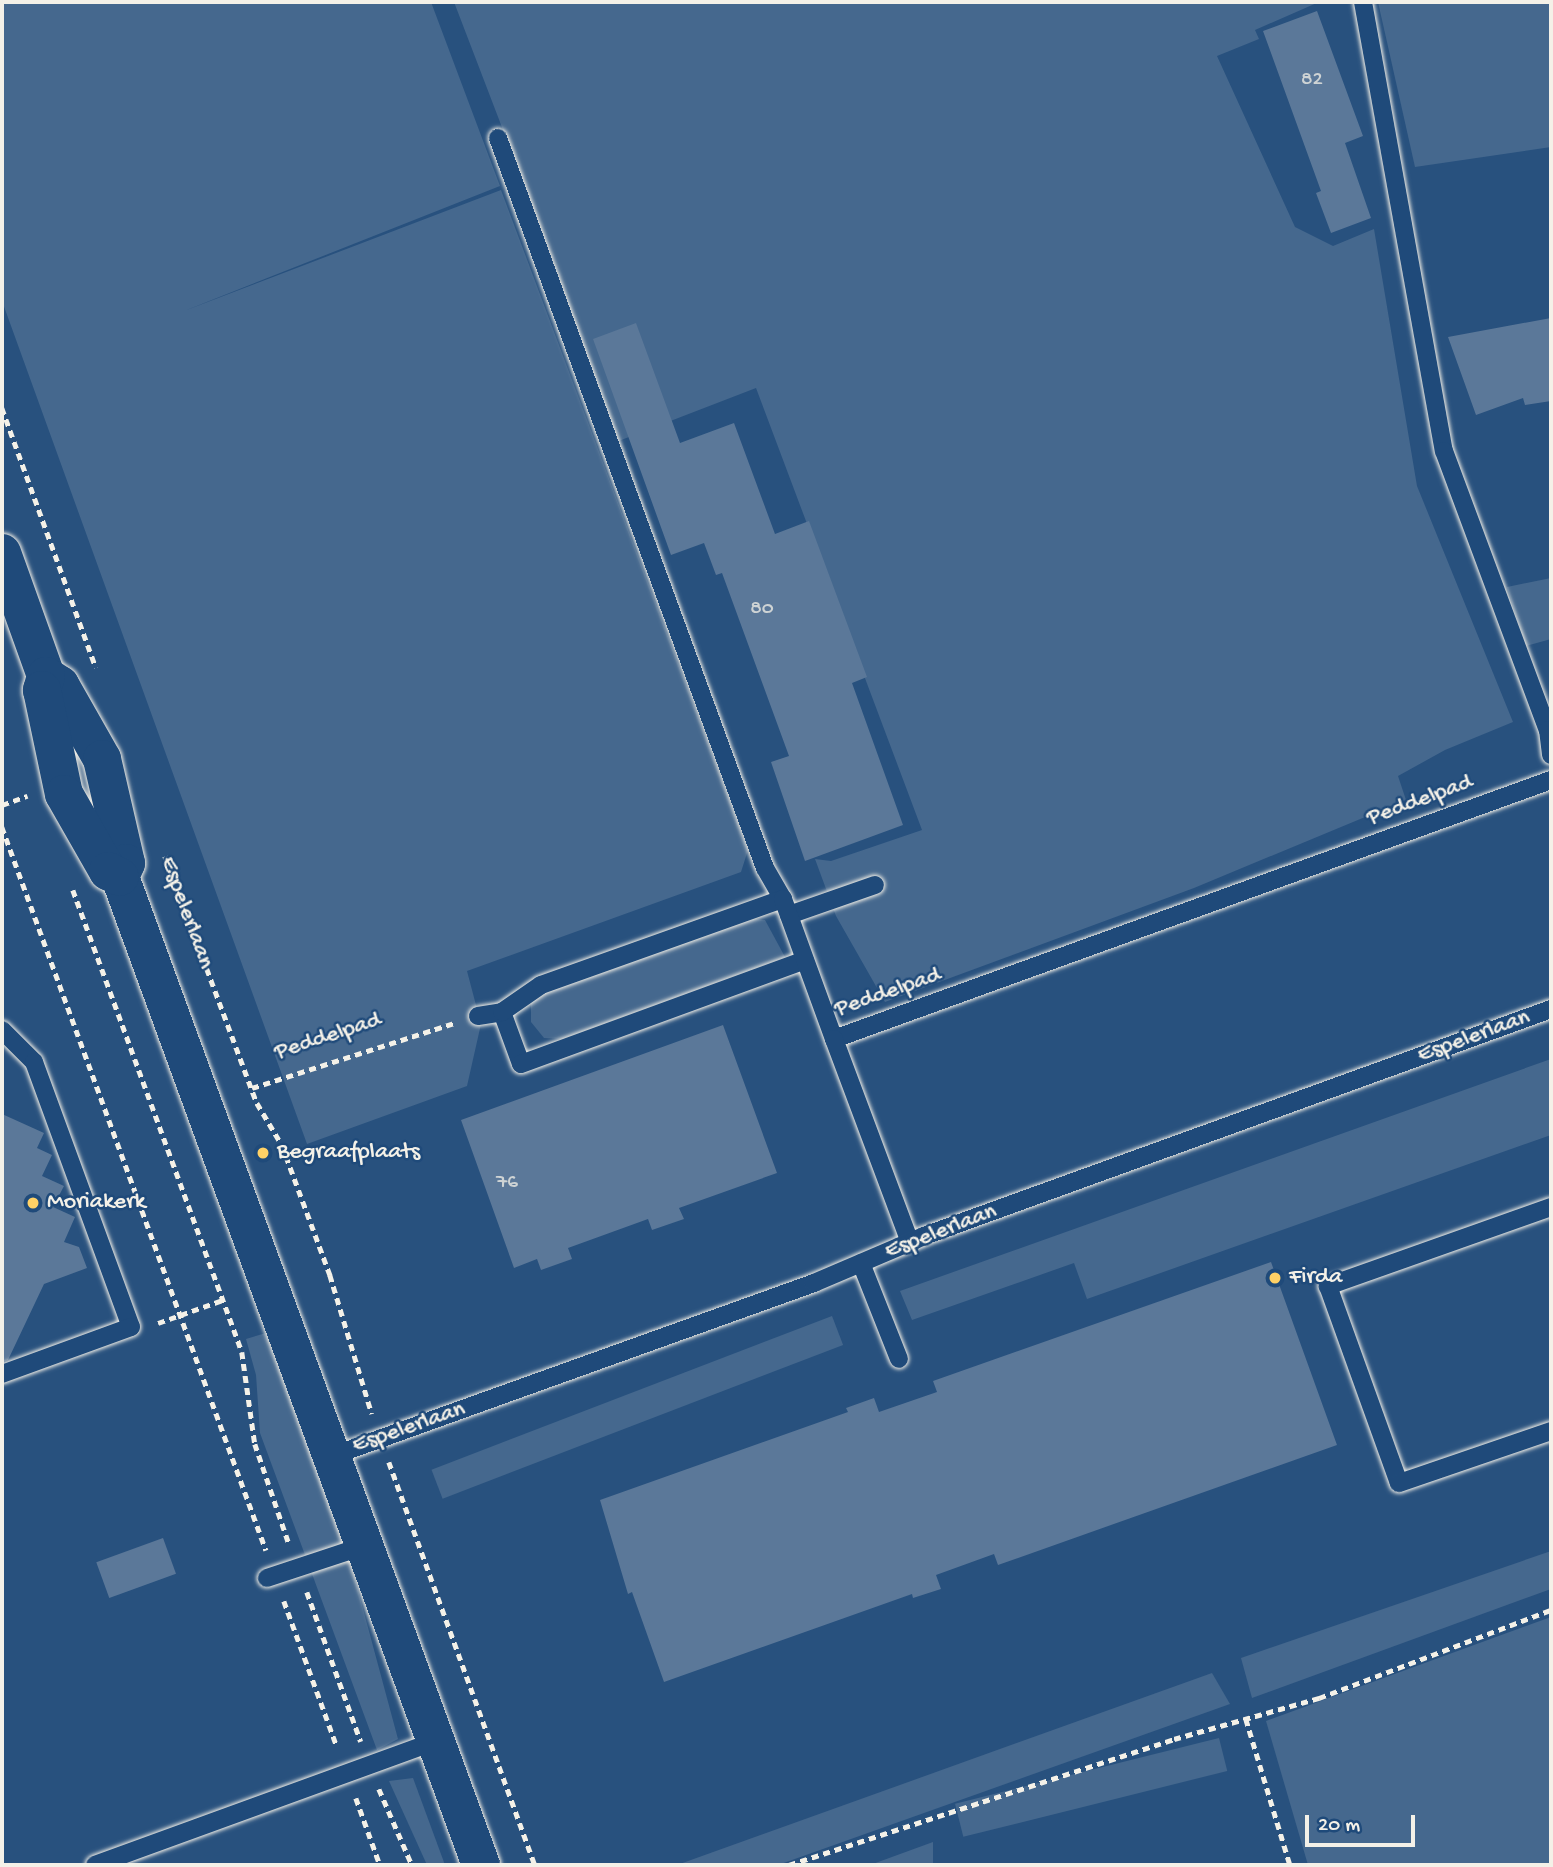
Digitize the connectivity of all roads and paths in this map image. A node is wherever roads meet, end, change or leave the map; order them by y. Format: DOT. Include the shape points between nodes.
graph roads {
  1 [pos="1363,2"];
  2 [pos="498,138"];
  3 [pos="2,408"];
  4 [pos="2,553"];
  5 [pos="102,681"];
  6 [pos="1551,755"];
  7 [pos="1551,780"];
  8 [pos="37,793"];
  9 [pos="2,805"];
  10 [pos="2,827"];
  11 [pos="163,849"];
  12 [pos="68,879"];
  13 [pos="874,885"];
  14 [pos="786,907"];
  15 [pos="805,960"];
  16 [pos="1551,1009"];
  17 [pos="502,1012"];
  18 [pos="478,1016"];
  19 [pos="2,1030"];
  20 [pos="834,1040"];
  21 [pos="252,1088"];
  22 [pos="1551,1207"];
  23 [pos="910,1242"];
  24 [pos="325,1262"];
  25 [pos="861,1263"];
  26 [pos="317,1265"];
  27 [pos="223,1300"];
  28 [pos="182,1315"];
  29 [pos="149,1327"];
  30 [pos="899,1359"];
  31 [pos="2,1374"];
  32 [pos="373,1417"];
  33 [pos="1551,1431"];
  34 [pos="331,1456"];
  35 [pos="390,1463"];
  36 [pos="365,1546"];
  37 [pos="298,1569"];
  38 [pos="271,1577"];
  39 [pos="1551,1611"];
  40 [pos="1246,1719"];
  41 [pos="436,1741"];
  42 [pos="370,1765"];
  43 [pos="347,1773"];
  44 [pos="95,1865"];
  45 [pos="380,1865"];
  46 [pos="412,1865"];
  47 [pos="481,1865"];
  48 [pos="536,1865"];
  49 [pos="789,1865"];
  50 [pos="1290,1865"];
  1 -- 6 [label="lane" via="1444,451 1548,730"];
  2 -- 14 [label="lane, Peddelpad" via="765,867"];
  3 -- 5 [label="path"];
  4 -- 34 [label="main road, Espelerlaan" via="47,676 60,685 102,759 126,863 120,877"];
  7 -- 20 [label="lane, Peddelpad"];
  8 -- 9 [label="path"];
  10 -- 28 [label="path"];
  11 -- 21 [label="path, Espelerlaan"];
  12 -- 27 [label="path"];
  13 -- 14 [label="lane"];
  14 -- 15 [label="lane, Peddelpad"];
  14 -- 17 [label="lane" via="541,985"];
  15 -- 17 [label="lane" via="521,1064"];
  15 -- 20 [label="lane, Peddelpad"];
  16 -- 23 [label="lane, Espelerlaan"];
  17 -- 18 [label="lane"];
  18 -- 21 [label="path, Peddelpad"];
  19 -- 31 [label="lane" via="34,1062 131,1326"];
  20 -- 23 [label="lane"];
  21 -- 24 [label="path, Espelerlaan" via="282,1145"];
  22 -- 33 [label="lane" via="1328,1286 1399,1483"];
  23 -- 25 [label="lane, Espelerlaan"];
  24 -- 26 [label="path"];
  24 -- 32 [label="path, Espelerlaan"];
  25 -- 30 [label="lane"];
  25 -- 34 [label="lane, Espelerlaan"];
  27 -- 28 [label="path"];
  27 -- 37 [label="path" via="246,1368 257,1455"];
  28 -- 29 [label="path"];
  28 -- 38 [label="path"];
  34 -- 36 [label="main road, Espelerlaan"];
  35 -- 48 [label="path, Espelerlaan"];
  36 -- 37 [label="lane"];
  36 -- 41 [label="main road, Espelerlaan"];
  37 -- 38 [label="lane"];
  37 -- 42 [label="path"];
  38 -- 43 [label="path"];
  39 -- 40 [label="path" via="1357,1684"];
  40 -- 49 [label="path"];
  40 -- 50 [label="path"];
  41 -- 42 [label="lane"];
  41 -- 47 [label="main road, Espelerlaan"];
  42 -- 43 [label="lane"];
  42 -- 46 [label="path"];
  43 -- 44 [label="lane"];
  43 -- 45 [label="path"];
}
